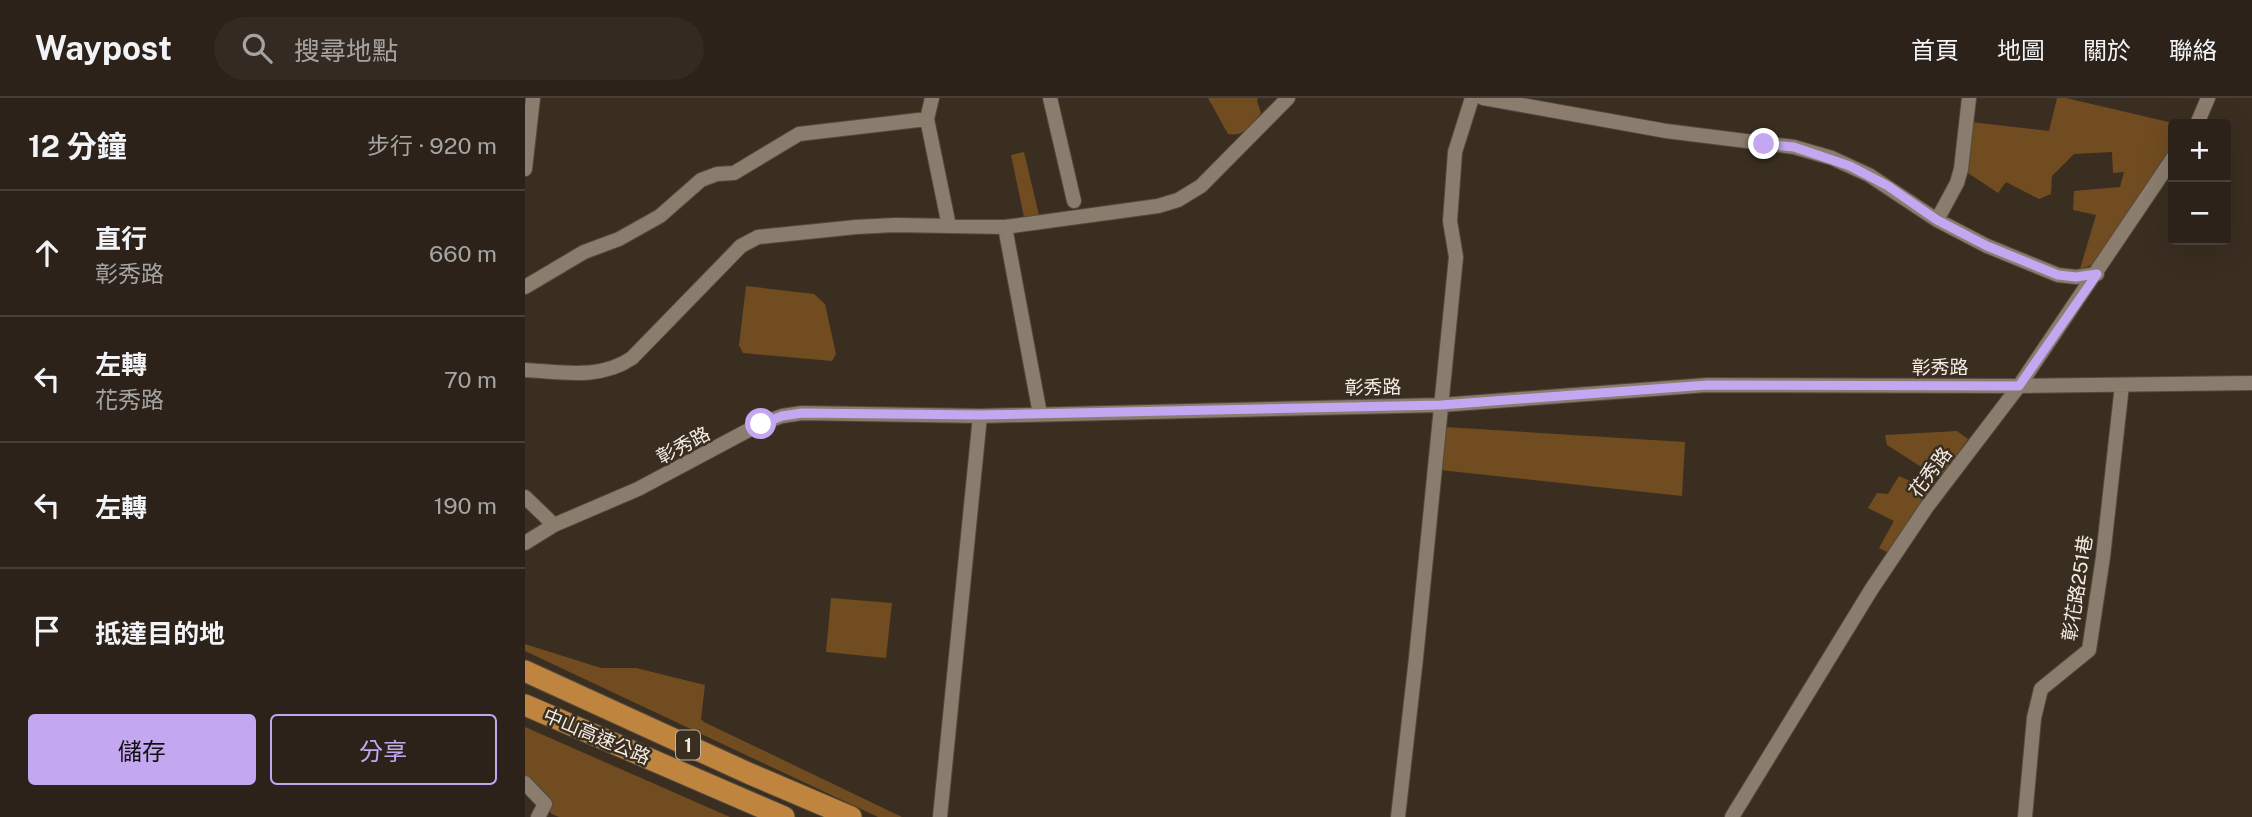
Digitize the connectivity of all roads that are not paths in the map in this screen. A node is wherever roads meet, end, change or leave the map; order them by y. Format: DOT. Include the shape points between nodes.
graph roads {
  1 [pos="533,98"];
  2 [pos="932,98"];
  3 [pos="1050,98"];
  4 [pos="1288,98"];
  5 [pos="1472,98"];
  6 [pos="1483,98"];
  7 [pos="1969,98"];
  8 [pos="2209,98"];
  9 [pos="927,119"];
  10 [pos="2199,119"];
  11 [pos="2168,165"];
  12 [pos="525,169"];
  13 [pos="1074,201"];
  14 [pos="1937,220"];
  15 [pos="949,226"];
  16 [pos="1005,227"];
  17 [pos="2097,274"];
  18 [pos="525,287"];
  19 [pos="525,370"];
  20 [pos="2252,383"];
  21 [pos="2122,385"];
  22 [pos="2019,386"];
  23 [pos="1441,405"];
  24 [pos="1040,414"];
  25 [pos="980,415"];
  26 [pos="525,496"];
  27 [pos="554,525"];
  28 [pos="525,543"];
  29 [pos="525,671"];
  30 [pos="525,705"];
  31 [pos="525,783"];
  32 [pos="538,817"];
  33 [pos="784,817"];
  34 [pos="851,817"];
  35 [pos="940,817"];
  36 [pos="1398,817"];
  37 [pos="1732,817"];
  38 [pos="2025,817"];
  1 -- 12 [label="street"];
  2 -- 9 [label="street"];
  3 -- 13 [label="street"];
  4 -- 16 [label="street" via="1201,187 1178,200"];
  5 -- 23 [label="street" via="1455,152 1450,221 1456,257"];
  6 -- 14 [label="street" via="1666,131 1794,147 1869,176"];
  7 -- 14 [label="street" via="1961,169"];
  8 -- 10 [label="street"];
  9 -- 15 [label="street"];
  9 -- 18 [label="street" via="799,134 734,173 701,180 660,216"];
  11 -- 17 [label="street, 花秀路"];
  14 -- 17 [label="street" via="2058,275"];
  15 -- 16 [label="street"];
  15 -- 19 [label="street" via="875,226 753,239 623,364 593,373"];
  16 -- 24 [label="street"];
  17 -- 22 [label="street, 花秀路"];
  20 -- 21 [label="street, 彰秀路"];
  21 -- 22 [label="street, 彰秀路"];
  21 -- 38 [label="street, 彰花路251巷" via="2089,650 2041,689"];
  22 -- 23 [label="street, 彰秀路" via="1707,385"];
  22 -- 37 [label="street, 花秀路" via="1926,508 1871,590"];
  23 -- 24 [label="street, 彰秀路"];
  23 -- 36 [label="street"];
  24 -- 25 [label="street, 彰秀路"];
  25 -- 27 [label="street, 彰秀路" via="782,416 638,489"];
  25 -- 35 [label="street"];
  26 -- 27 [label="street"];
  27 -- 28 [label="street, 彰秀路"];
  29 -- 34 [label="highway, 中山高速公路 / 1"];
  30 -- 33 [label="highway, 中山高速公路 / 1"];
  31 -- 32 [label="street" via="545,804"];
}
